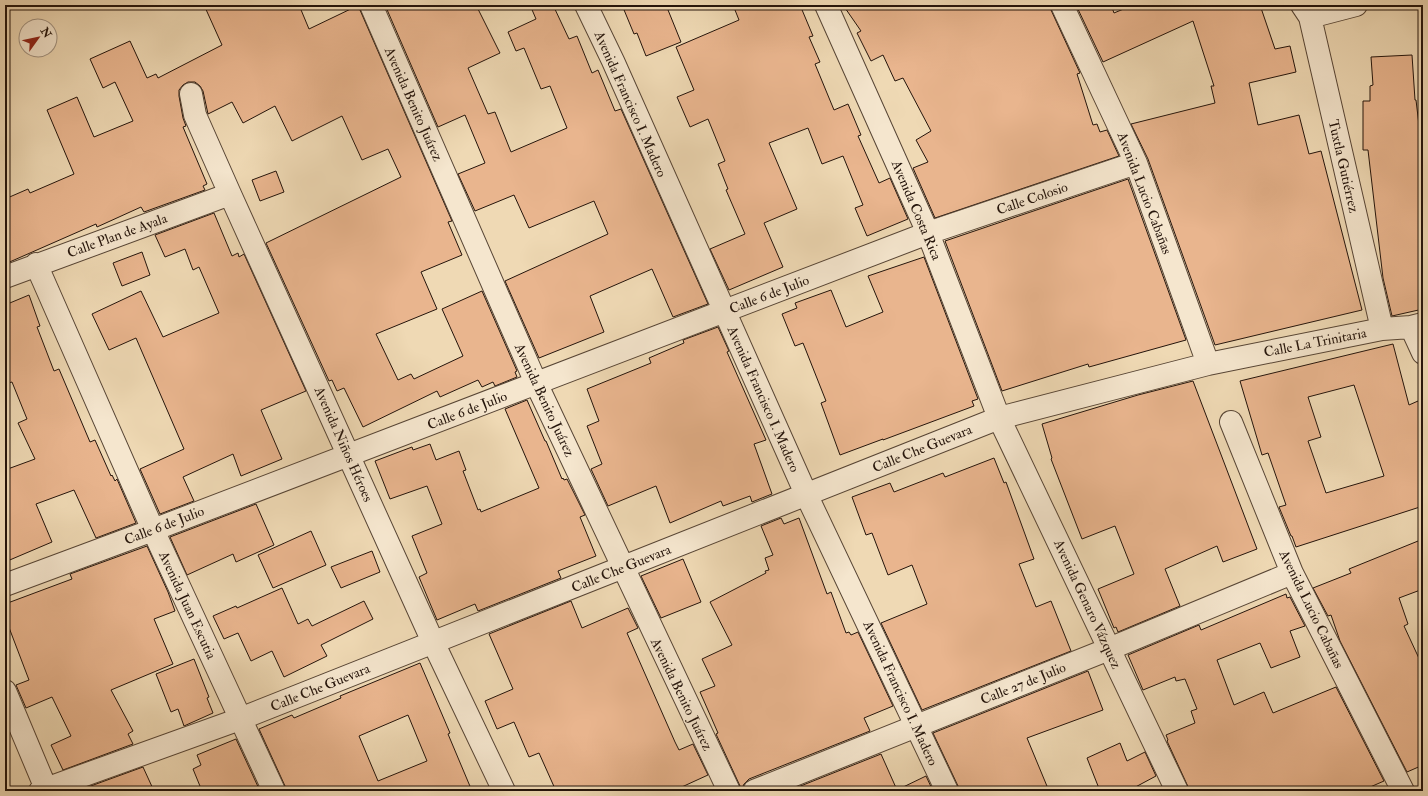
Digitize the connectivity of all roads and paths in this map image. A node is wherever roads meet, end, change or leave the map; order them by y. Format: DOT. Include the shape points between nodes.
graph roads {
  1 [pos="370,5"];
  2 [pos="586,5"];
  3 [pos="826,5"];
  4 [pos="1062,5"];
  5 [pos="1356,5"];
  6 [pos="1306,11"];
  7 [pos="191,94"];
  8 [pos="1136,163"];
  9 [pos="230,194"];
  10 [pos="928,233"];
  11 [pos="36,264"];
  12 [pos="5,277"];
  13 [pos="724,311"];
  14 [pos="1417,326"];
  15 [pos="1382,329"];
  16 [pos="1423,353"];
  17 [pos="1208,364"];
  18 [pos="536,383"];
  19 [pos="999,418"];
  20 [pos="1231,422"];
  21 [pos="349,455"];
  22 [pos="806,494"];
  23 [pos="153,530"];
  24 [pos="622,567"];
  25 [pos="1292,573"];
  26 [pos="5,585"];
  27 [pos="433,642"];
  28 [pos="1109,649"];
  29 [pos="5,691"];
  30 [pos="240,719"];
  31 [pos="916,726"];
  32 [pos="44,790"];
  33 [pos="274,791"];
  34 [pos="504,791"];
  35 [pos="729,791"];
  36 [pos="754,791"];
  37 [pos="947,791"];
  38 [pos="1177,791"];
  39 [pos="1403,791"];
  1 -- 18 [label="street, Avenida Benito Juárez"];
  2 -- 13 [label="street, Avenida Francisco I. Madero"];
  3 -- 10 [label="street, Avenida Costa Rica"];
  4 -- 8 [label="street, Avenida Lucio Cabañas"];
  5 -- 6 [label="street"];
  6 -- 15 [label="street, Tuxtla Gutiérrez"];
  7 -- 9 [label="street, Avenida Niños Héroes" via="195,115"];
  8 -- 10 [label="street, Calle Colosio"];
  8 -- 17 [label="street, Avenida Lucio Cabañas"];
  9 -- 11 [label="street, Calle Plan de Ayala"];
  9 -- 21 [label="street, Avenida Niños Héroes"];
  10 -- 13 [label="street, Calle 6 de Julio"];
  10 -- 19 [label="street, Avenida Costa Rica"];
  11 -- 12 [label="street, Calle Plan de Ayala"];
  11 -- 23 [label="street, Avenida Juan Escutia"];
  13 -- 18 [label="street, Calle 6 de Julio"];
  13 -- 22 [label="street, Avenida Francisco I. Madero"];
  14 -- 15 [label="street, Calle La Trinitaria"];
  14 -- 16 [label="street"];
  15 -- 17 [label="street, Calle La Trinitaria"];
  17 -- 19 [label="street, Calle Che Guevara"];
  18 -- 21 [label="street, Calle 6 de Julio"];
  18 -- 24 [label="street, Avenida Benito Juárez"];
  19 -- 22 [label="street, Calle Che Guevara"];
  19 -- 28 [label="street, Avenida Genaro Vázquez"];
  20 -- 25 [label="street, Avenida Lucio Cabañas"];
  21 -- 23 [label="street, Calle 6 de Julio"];
  21 -- 27 [label="street, Avenida Niños Héroes"];
  22 -- 24 [label="street, Calle Che Guevara"];
  22 -- 31 [label="street, Avenida Francisco I. Madero"];
  23 -- 26 [label="street, Calle 6 de Julio"];
  23 -- 30 [label="street, Avenida Juan Escutia"];
  24 -- 27 [label="street, Calle Che Guevara"];
  24 -- 35 [label="street, Avenida Benito Juárez"];
  25 -- 28 [label="street, Calle 27 de Julio"];
  25 -- 39 [label="street, Avenida Lucio Cabañas"];
  27 -- 30 [label="street, Calle Che Guevara"];
  27 -- 34 [label="street, Avenida Niños Héroes"];
  28 -- 31 [label="street, Calle 27 de Julio"];
  28 -- 38 [label="street, Avenida Genaro Vázquez"];
  29 -- 32 [label="street"];
  30 -- 32 [label="street, Calle Che Guevara"];
  30 -- 33 [label="street, Avenida Juan Escutia"];
  31 -- 36 [label="street, Calle 27 de Julio"];
  31 -- 37 [label="street, Avenida Francisco I. Madero"];
}
